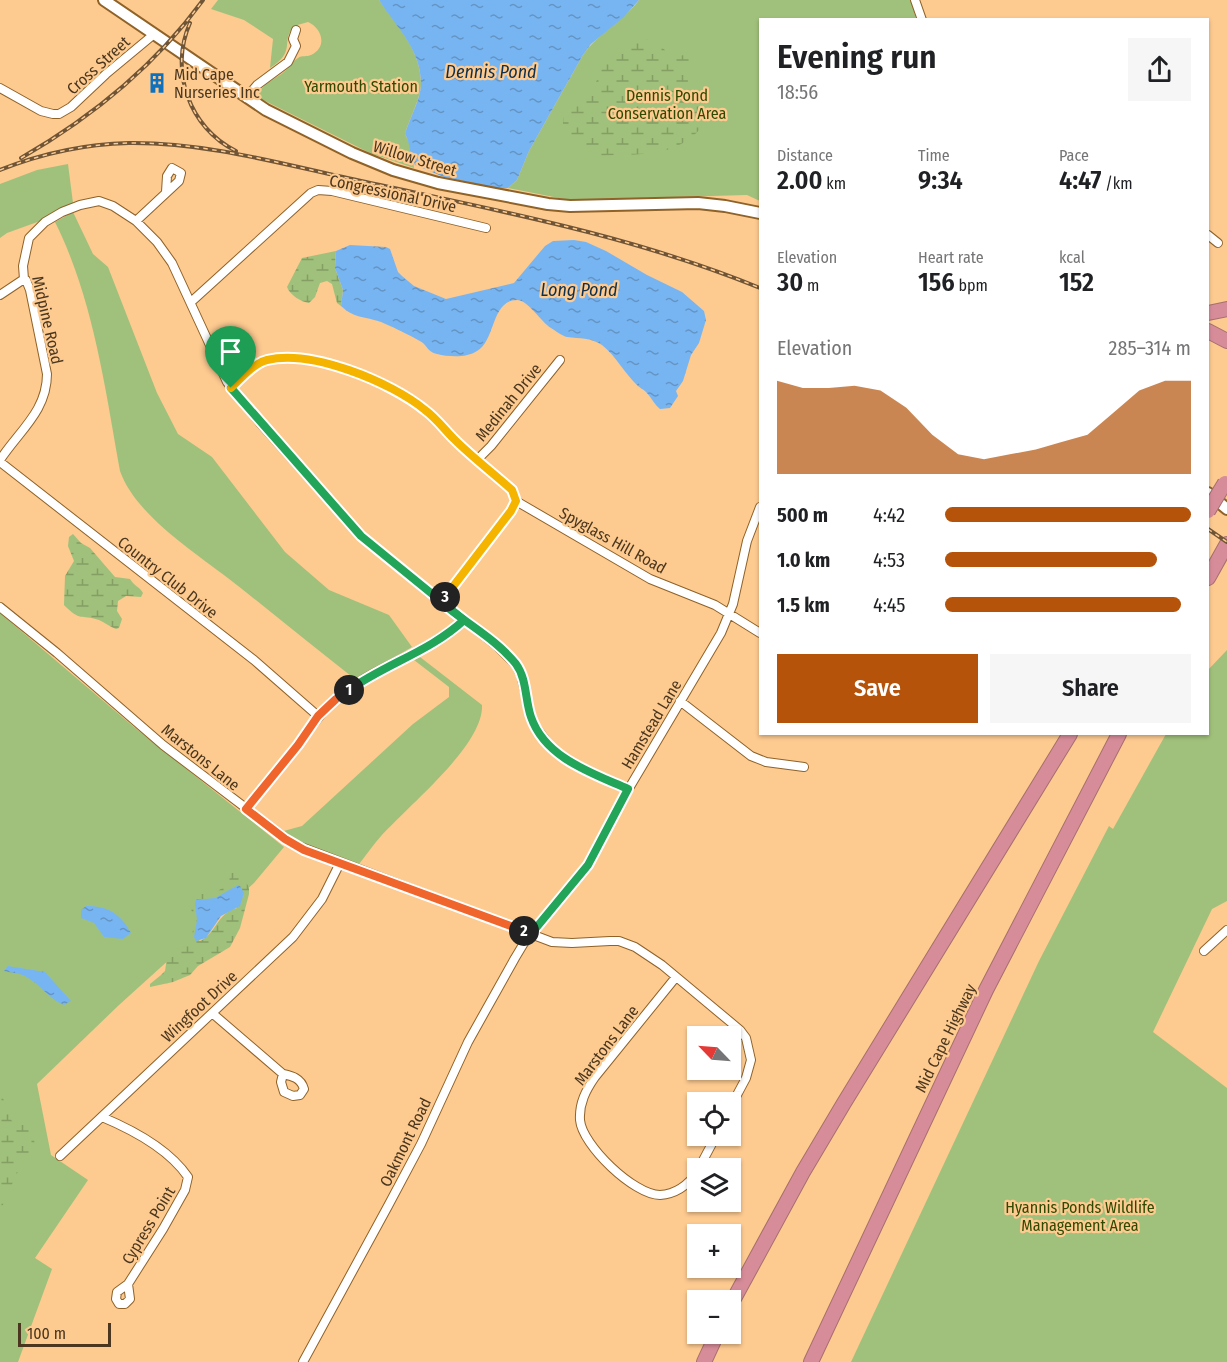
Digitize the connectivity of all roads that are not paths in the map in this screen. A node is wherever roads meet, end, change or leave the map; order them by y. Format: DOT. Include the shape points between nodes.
graph roads {
  1 [pos="104,0"];
  2 [pos="915,0"];
  3 [pos="920,18"];
  4 [pos="296,30"];
  5 [pos="153,35"];
  6 [pos="0,88"];
  7 [pos="246,98"];
  8 [pos="166,192"];
  9 [pos="759,213"];
  10 [pos="136,221"];
  11 [pos="486,228"];
  12 [pos="1209,236"];
  13 [pos="1218,243"];
  14 [pos="24,279"];
  15 [pos="0,295"];
  16 [pos="192,302"];
  17 [pos="1227,309"];
  18 [pos="1209,313"];
  19 [pos="1209,331"];
  20 [pos="1227,340"];
  21 [pos="560,360"];
  22 [pos="231,388"];
  23 [pos="477,460"];
  24 [pos="0,461"];
  25 [pos="1226,481"];
  26 [pos="1209,494"];
  27 [pos="516,501"];
  28 [pos="1209,509"];
  29 [pos="1227,509"];
  30 [pos="757,525"];
  31 [pos="1227,544"];
  32 [pos="1209,576"];
  33 [pos="441,602"];
  34 [pos="0,607"];
  35 [pos="730,613"];
  36 [pos="464,620"];
  37 [pos="759,632"];
  38 [pos="680,701"];
  39 [pos="318,716"];
  40 [pos="1069,735"];
  41 [pos="1118,735"];
  42 [pos="804,767"];
  43 [pos="628,789"];
  44 [pos="246,809"];
  45 [pos="340,863"];
  46 [pos="1227,930"];
  47 [pos="531,934"];
  48 [pos="1204,951"];
  49 [pos="676,977"];
  50 [pos="212,1013"];
  51 [pos="283,1074"];
  52 [pos="739,1092"];
  53 [pos="102,1117"];
  54 [pos="60,1156"];
  55 [pos="687,1183"];
  56 [pos="128,1284"];
  57 [pos="739,1290"];
  58 [pos="712,1344"];
  59 [pos="303,1362"];
  60 [pos="704,1362"];
  61 [pos="811,1362"];
  1 -- 5 [label="main road, Willow Street"];
  2 -- 3 [label="street"];
  4 -- 7 [label="street" via="293,39 299,48"];
  5 -- 6 [label="street, Cross Street" via="59,114 41,111"];
  5 -- 7 [label="main road, Willow Street"];
  7 -- 9 [label="main road, Willow Street" via="367,160 438,183 548,204 698,203"];
  8 -- 10 [label="street"];
  10 -- 14 [label="street, Midpine Road" via="99,201 62,212 29,238"];
  10 -- 16 [label="street, Midpine Road" via="165,253"];
  11 -- 16 [label="street, Congressional Drive" via="318,190 311,192"];
  12 -- 13 [label="street"];
  14 -- 15 [label="street"];
  14 -- 24 [label="street, Midpine Road" via="30,290 47,386 41,406"];
  16 -- 22 [label="street, Midpine Road"];
  17 -- 18 [label="highway"];
  19 -- 20 [label="highway"];
  21 -- 23 [label="street, Medinah Drive"];
  22 -- 23 [label="street" via="267,360 332,364 376,381 416,403"];
  22 -- 33 [label="street, Midpine Road" via="361,536"];
  23 -- 27 [label="street" via="512,490"];
  24 -- 39 [label="street, Country Club Drive" via="254,660"];
  25 -- 28 [label="highway, bridge"];
  26 -- 29 [label="main road"];
  27 -- 33 [label="street"];
  27 -- 35 [label="street, Spyglass Hill Road" via="650,579"];
  30 -- 35 [label="street, Hamstead Lane"];
  31 -- 32 [label="highway"];
  33 -- 36 [label="street, Midpine Road"];
  34 -- 44 [label="street, Marstons Lane" via="163,745"];
  35 -- 37 [label="street, Spyglass Hill Road"];
  35 -- 38 [label="street, Hamstead Lane"];
  36 -- 39 [label="street" via="445,635 355,685"];
  36 -- 43 [label="street, Midpine Road" via="516,665 531,716 546,742 574,764"];
  38 -- 42 [label="street" via="751,756"];
  38 -- 43 [label="street, Hamstead Lane"];
  39 -- 44 [label="street"];
  40 -- 57 [label="highway" via="808,1162"];
  41 -- 61 [label="highway, Mid Cape Highway" via="981,1000"];
  43 -- 47 [label="street, Hamstead Lane" via="588,865"];
  44 -- 45 [label="street, Marstons Lane" via="293,844"];
  45 -- 47 [label="street, Marstons Lane"];
  45 -- 50 [label="street, Wingfoot Drive" via="322,899 300,929"];
  46 -- 48 [label="street"];
  47 -- 49 [label="street, Marstons Lane" via="562,943 619,941 645,952"];
  47 -- 59 [label="street, Oakmont Road" via="468,1042 421,1144"];
  49 -- 52 [label="street, Marstons Lane" via="746,1038 751,1060"];
  49 -- 55 [label="street, Marstons Lane" via="595,1077 584,1095 580,1119 584,1136 594,1150 641,1190 669,1193"];
  50 -- 51 [label="street"];
  50 -- 53 [label="street, Wingfoot Drive"];
  53 -- 54 [label="street, Wingfoot Drive"];
  53 -- 56 [label="street, Cypress Point" via="164,1152 188,1177 174,1212"];
  58 -- 60 [label="highway"];
}
